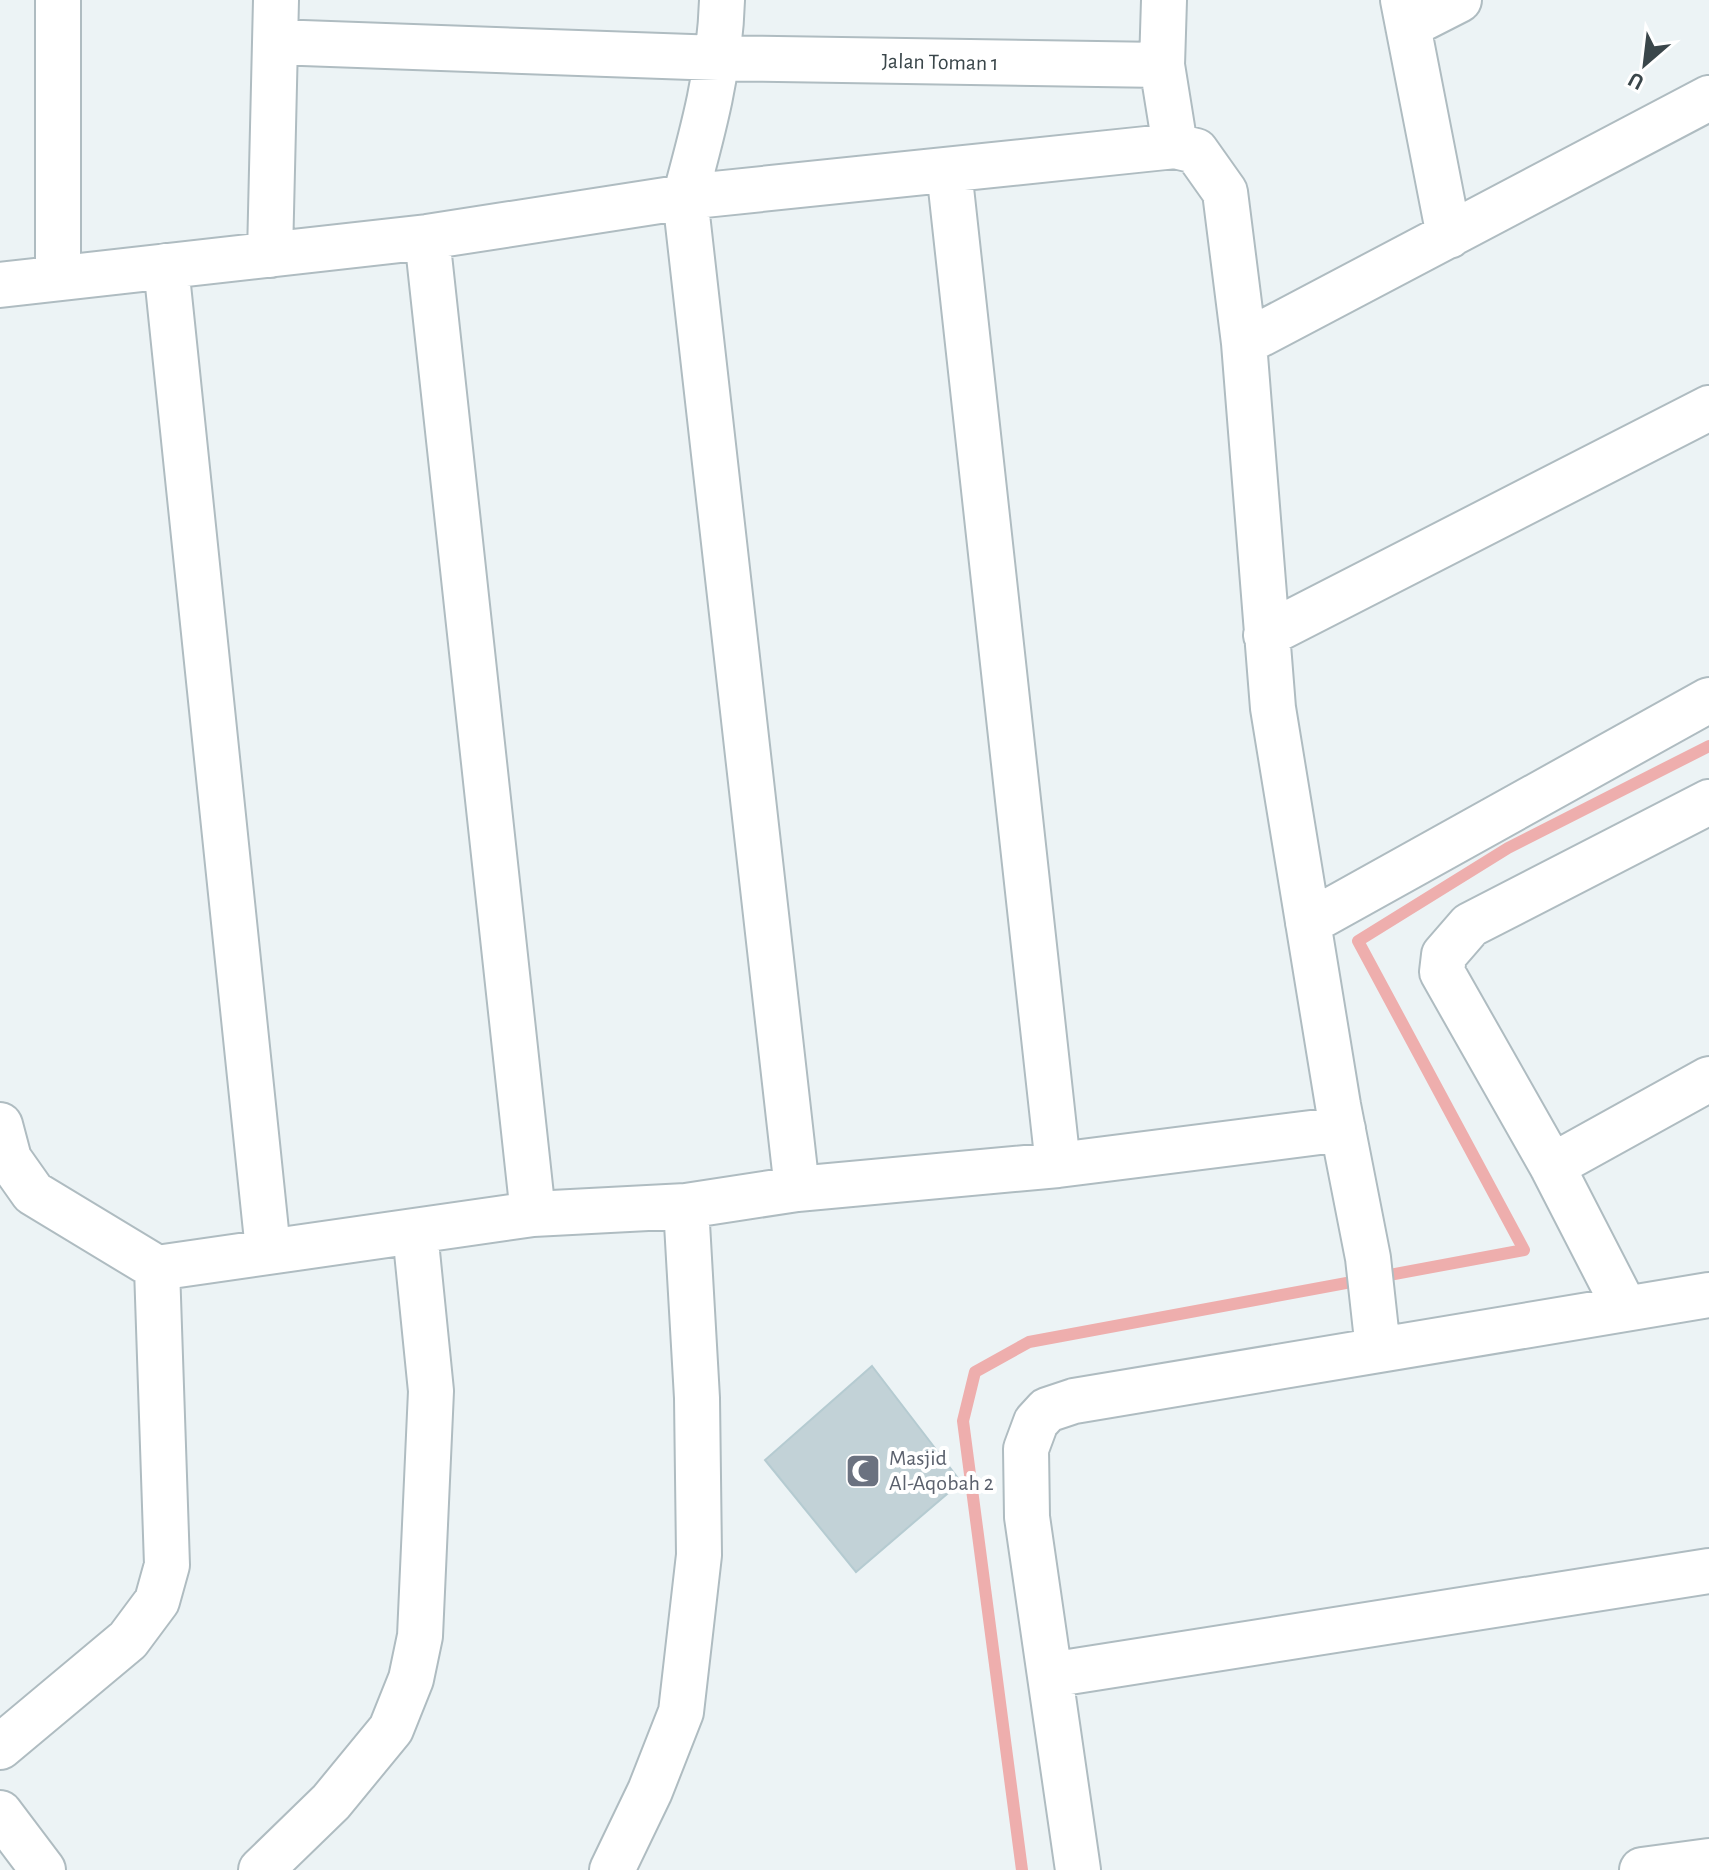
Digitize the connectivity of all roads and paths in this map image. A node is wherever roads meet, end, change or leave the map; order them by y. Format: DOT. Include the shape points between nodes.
graph roads {
  1 [pos="58,0"];
  2 [pos="722,0"];
  3 [pos="1164,0"];
  4 [pos="1459,0"];
  5 [pos="1406,13"];
  6 [pos="275,21"];
  7 [pos="719,58"];
  8 [pos="1162,65"];
  9 [pos="1709,98"];
  10 [pos="1175,146"];
  11 [pos="949,170"];
  12 [pos="685,197"];
  13 [pos="1449,236"];
  14 [pos="427,237"];
  15 [pos="270,255"];
  16 [pos="166,266"];
  17 [pos="58,278"];
  18 [pos="0,285"];
  19 [pos="1244,343"];
  20 [pos="1709,408"];
  21 [pos="1266,635"];
  22 [pos="1709,700"];
  23 [pos="1709,802"];
  24 [pos="1308,923"];
  25 [pos="1709,1079"];
  26 [pos="0,1125"];
  27 [pos="1343,1129"];
  28 [pos="1058,1165"];
  29 [pos="1552,1166"];
  30 [pos="797,1189"];
  31 [pos="686,1206"];
  32 [pos="533,1214"];
  33 [pos="415,1232"];
  34 [pos="268,1250"];
  35 [pos="157,1268"];
  36 [pos="1709,1295"];
  37 [pos="1625,1308"];
  38 [pos="1376,1333"];
  39 [pos="1709,1571"];
  40 [pos="1050,1675"];
  41 [pos="0,1747"];
  42 [pos="0,1813"];
  43 [pos="1709,1861"];
  44 [pos="43,1870"];
  45 [pos="261,1870"];
  46 [pos="612,1870"];
  47 [pos="1078,1870"];
  48 [pos="1642,1870"];
  1 -- 17 [label="street"];
  2 -- 7 [label="street"];
  3 -- 8 [label="street"];
  4 -- 5 [label="street"];
  5 -- 13 [label="street"];
  6 -- 7 [label="street, Jalan Toman 1"];
  6 -- 15 [label="street"];
  7 -- 8 [label="street, Jalan Toman 1"];
  7 -- 12 [label="street"];
  8 -- 10 [label="street"];
  9 -- 13 [label="street"];
  10 -- 11 [label="street"];
  10 -- 19 [label="street" via="1196,151 1225,192"];
  11 -- 12 [label="street"];
  11 -- 28 [label="street"];
  12 -- 14 [label="street"];
  12 -- 30 [label="street"];
  13 -- 19 [label="street"];
  14 -- 15 [label="street"];
  14 -- 32 [label="street"];
  15 -- 16 [label="street"];
  16 -- 17 [label="street"];
  16 -- 34 [label="street"];
  17 -- 18 [label="street"];
  19 -- 21 [label="street"];
  20 -- 21 [label="street"];
  21 -- 24 [label="street"];
  22 -- 24 [label="street"];
  23 -- 29 [label="street" via="1470,925 1444,955 1442,972"];
  24 -- 27 [label="street"];
  25 -- 29 [label="street"];
  26 -- 35 [label="street" via="9,1159 33,1193"];
  27 -- 28 [label="street"];
  27 -- 38 [label="street" via="1368,1258"];
  28 -- 30 [label="street"];
  29 -- 37 [label="street"];
  30 -- 31 [label="street"];
  31 -- 32 [label="street"];
  31 -- 46 [label="street" via="699,1555 681,1712"];
  32 -- 33 [label="street"];
  33 -- 34 [label="street"];
  33 -- 45 [label="street" via="431,1391 420,1636 411,1679 391,1729 331,1802"];
  34 -- 35 [label="street"];
  35 -- 41 [label="street" via="167,1565 157,1601 128,1640"];
  36 -- 37 [label="street"];
  37 -- 38 [label="street"];
  38 -- 40 [label="street" via="1047,1410 1026,1449 1027,1517"];
  39 -- 40 [label="street"];
  40 -- 47 [label="street"];
  42 -- 44 [label="street"];
  43 -- 48 [label="street"];
}
